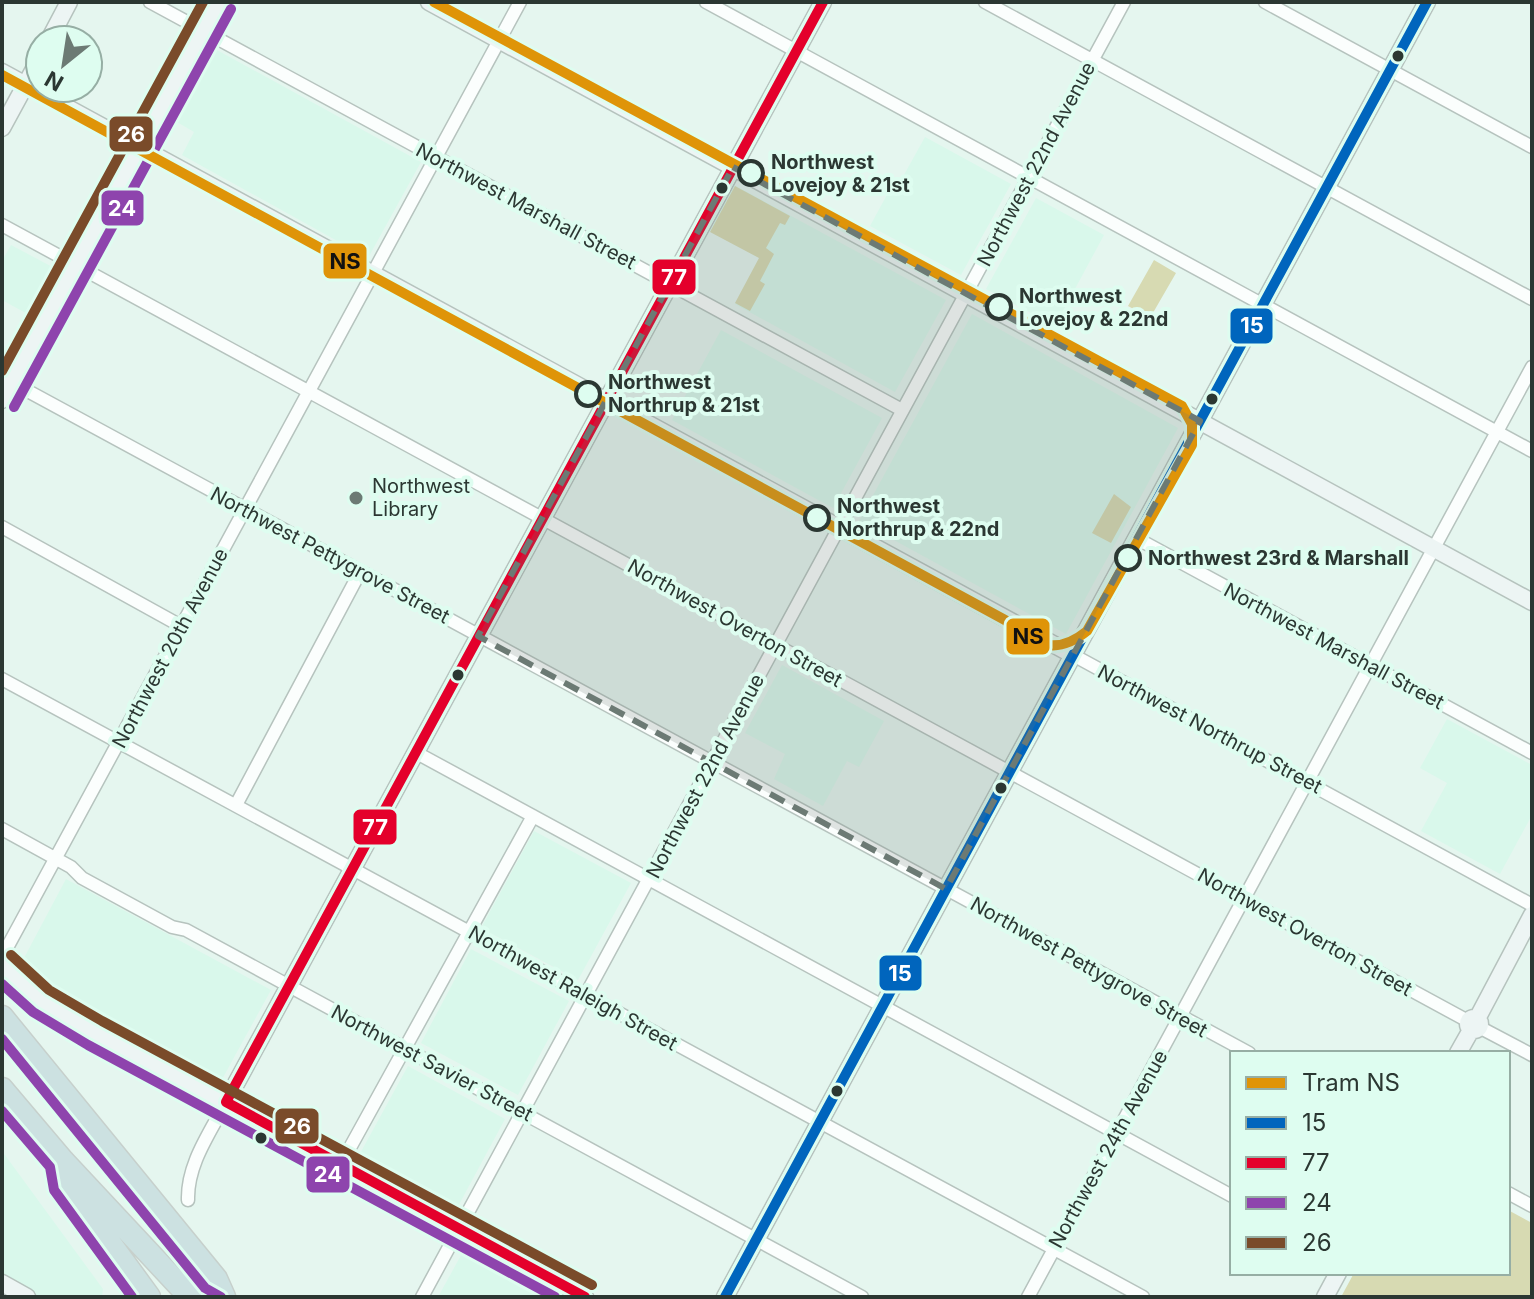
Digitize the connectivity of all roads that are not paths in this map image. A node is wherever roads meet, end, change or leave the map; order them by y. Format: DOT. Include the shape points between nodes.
graph roads {
  1 [pos="69,2"];
  2 [pos="150,2"];
  3 [pos="219,2"];
  4 [pos="429,2"];
  5 [pos="520,2"];
  6 [pos="706,2"];
  7 [pos="823,2"];
  8 [pos="985,2"];
  9 [pos="1124,2"];
  10 [pos="1265,2"];
  11 [pos="1427,2"];
  12 [pos="57,24"];
  13 [pos="203,31"];
  14 [pos="500,40"];
  15 [pos="796,51"];
  16 [pos="1092,60"];
  17 [pos="1390,70"];
  18 [pos="2,72"];
  19 [pos="24,84"];
  20 [pos="24,87"];
  21 [pos="60,104"];
  22 [pos="2,128"];
  23 [pos="140,147"];
  24 [pos="1532,147"];
  25 [pos="435,156"];
  26 [pos="733,167"];
  27 [pos="1028,177"];
  28 [pos="1327,188"];
  29 [pos="2,225"];
  30 [pos="75,266"];
  31 [pos="372,273"];
  32 [pos="669,284"];
  33 [pos="965,294"];
  34 [pos="1532,299"];
  35 [pos="1263,305"];
  36 [pos="1532,367"];
  37 [pos="7,380"];
  38 [pos="310,392"];
  39 [pos="2,400"];
  40 [pos="606,401"];
  41 [pos="902,410"];
  42 [pos="1200,421"];
  43 [pos="1496,432"];
  44 [pos="1532,451"];
  45 [pos="245,510"];
  46 [pos="542,518"];
  47 [pos="2,527"];
  48 [pos="840,527"];
  49 [pos="1136,538"];
  50 [pos="1434,549"];
  51 [pos="360,572"];
  52 [pos="1532,602"];
  53 [pos="181,626"];
  54 [pos="478,636"];
  55 [pos="776,646"];
  56 [pos="1073,655"];
  57 [pos="1370,666"];
  58 [pos="2,679"];
  59 [pos="119,742"];
  60 [pos="415,752"];
  61 [pos="1532,753"];
  62 [pos="712,761"];
  63 [pos="1009,772"];
  64 [pos="1308,782"];
  65 [pos="236,805"];
  66 [pos="533,816"];
  67 [pos="2,829"];
  68 [pos="56,859"];
  69 [pos="352,868"];
  70 [pos="649,879"];
  71 [pos="946,889"];
  72 [pos="1244,898"];
  73 [pos="1532,905"];
  74 [pos="1532,915"];
  75 [pos="471,932"];
  76 [pos="2,957"];
  77 [pos="2,965"];
  78 [pos="288,986"];
  79 [pos="586,995"];
  80 [pos="882,1007"];
  81 [pos="2,1017"];
  82 [pos="1180,1017"];
  83 [pos="1474,1024"];
  84 [pos="405,1049"];
  85 [pos="1245,1051"];
  86 [pos="1459,1051"];
  87 [pos="1532,1055"];
  88 [pos="2,1089"];
  89 [pos="226,1102"];
  90 [pos="523,1111"];
  91 [pos="819,1123"];
  92 [pos="1117,1133"];
  93 [pos="63,1161"];
  94 [pos="341,1164"];
  95 [pos="1510,1194"];
  96 [pos="1230,1195"];
  97 [pos="188,1200"];
  98 [pos="1532,1206"];
  99 [pos="459,1228"];
  100 [pos="756,1239"];
  101 [pos="1054,1248"];
  102 [pos="1337,1275"];
  103 [pos="2,1283"];
  104 [pos="220,1288"];
  105 [pos="27,1297"];
  106 [pos="149,1297"];
  107 [pos="190,1297"];
  108 [pos="242,1297"];
  109 [pos="422,1297"];
  110 [pos="585,1297"];
  111 [pos="725,1297"];
  112 [pos="862,1297"];
  113 [pos="1028,1297"];
  114 [pos="1143,1297"];
  115 [pos="1325,1297"];
  1 -- 12 [label="street"];
  2 -- 13 [label="street, Northwest Marshall Street"];
  3 -- 13 [label="street"];
  4 -- 14 [label="street"];
  5 -- 14 [label="street, Northwest 20th Avenue"];
  6 -- 15 [label="street"];
  7 -- 15 [label="street"];
  8 -- 16 [label="street"];
  9 -- 16 [label="street, Northwest 22nd Avenue"];
  10 -- 17 [label="street"];
  11 -- 17 [label="street"];
  13 -- 23 [label="street"];
  13 -- 25 [label="street, Northwest Marshall Street"];
  14 -- 25 [label="street, Northwest 20th Avenue"];
  14 -- 26 [label="street"];
  15 -- 26 [label="street"];
  15 -- 27 [label="street"];
  16 -- 27 [label="street, Northwest 22nd Avenue"];
  16 -- 28 [label="street"];
  17 -- 24 [label="street"];
  17 -- 28 [label="street"];
  18 -- 19 [label="street, Northwest Northrup Street"];
  20 -- 22 [label="street"];
  21 -- 23 [label="street, Northwest Northrup Street"];
  23 -- 30 [label="street"];
  23 -- 31 [label="street, Northwest Northrup Street"];
  25 -- 31 [label="street, Northwest 20th Avenue"];
  25 -- 32 [label="street, Northwest Marshall Street"];
  26 -- 32 [label="street"];
  26 -- 33 [label="street"];
  27 -- 33 [label="street, Northwest 22nd Avenue"];
  27 -- 35 [label="street"];
  28 -- 34 [label="street"];
  28 -- 35 [label="street"];
  29 -- 30 [label="street, Northwest Overton Street"];
  30 -- 37 [label="street"];
  30 -- 38 [label="street, Northwest Overton Street"];
  31 -- 38 [label="street, Northwest 20th Avenue"];
  31 -- 40 [label="street, Northwest Northrup Street"];
  32 -- 40 [label="street"];
  32 -- 41 [label="street, Northwest Marshall Street"];
  33 -- 41 [label="street, Northwest 22nd Avenue"];
  33 -- 42 [label="street"];
  35 -- 42 [label="street"];
  35 -- 43 [label="street"];
  36 -- 43 [label="street, Northwest 24th Avenue"];
  37 -- 39 [label="street"];
  37 -- 45 [label="street, Northwest Pettygrove Street"];
  38 -- 45 [label="street, Northwest 20th Avenue"];
  38 -- 46 [label="street, Northwest Overton Street"];
  40 -- 46 [label="street"];
  40 -- 48 [label="street, Northwest Northrup Street"];
  41 -- 48 [label="street, Northwest 22nd Avenue"];
  42 -- 49 [label="street"];
  42 -- 50 [label="street"];
  43 -- 44 [label="street"];
  43 -- 50 [label="street, Northwest 24th Avenue"];
  45 -- 51 [label="street, Northwest Pettygrove Street"];
  45 -- 53 [label="street, Northwest 20th Avenue"];
  46 -- 54 [label="street"];
  46 -- 55 [label="street, Northwest Overton Street"];
  47 -- 53 [label="street"];
  48 -- 55 [label="street, Northwest 22nd Avenue"];
  48 -- 56 [label="street, Northwest Northrup Street"];
  49 -- 56 [label="street"];
  49 -- 57 [label="street, Northwest Marshall Street"];
  50 -- 52 [label="street"];
  50 -- 57 [label="street, Northwest 24th Avenue"];
  51 -- 54 [label="street, Northwest Pettygrove Street"];
  51 -- 65 [label="street"];
  53 -- 59 [label="street, Northwest 20th Avenue"];
  54 -- 60 [label="street"];
  54 -- 62 [label="street, Northwest Pettygrove Street"];
  55 -- 62 [label="street, Northwest 22nd Avenue"];
  55 -- 63 [label="street, Northwest Overton Street"];
  56 -- 63 [label="street"];
  56 -- 64 [label="street, Northwest Northrup Street"];
  57 -- 61 [label="street, Northwest Marshall Street"];
  57 -- 64 [label="street, Northwest 24th Avenue"];
  58 -- 59 [label="street, Northwest Raleigh Street"];
  59 -- 65 [label="street, Northwest Raleigh Street"];
  59 -- 68 [label="street, Northwest 20th Avenue"];
  60 -- 66 [label="street"];
  60 -- 69 [label="street"];
  62 -- 70 [label="street, Northwest 22nd Avenue"];
  62 -- 71 [label="street, Northwest Pettygrove Street"];
  63 -- 71 [label="street"];
  63 -- 72 [label="street, Northwest Overton Street"];
  64 -- 72 [label="street, Northwest 24th Avenue"];
  64 -- 73 [label="street, Northwest Northrup Street"];
  65 -- 69 [label="street, Northwest Raleigh Street"];
  66 -- 70 [label="street"];
  66 -- 75 [label="street"];
  67 -- 68 [label="street, Northwest Savier Street"];
  68 -- 76 [label="street, Northwest 20th Avenue"];
  68 -- 78 [label="street, Northwest Savier Street" via="82,878"];
  69 -- 75 [label="street, Northwest Raleigh Street"];
  69 -- 78 [label="street"];
  70 -- 79 [label="street, Northwest 22nd Avenue"];
  70 -- 80 [label="street"];
  71 -- 80 [label="street"];
  71 -- 82 [label="street, Northwest Pettygrove Street"];
  72 -- 82 [label="street, Northwest 24th Avenue"];
  72 -- 83 [label="street, Northwest Overton Street"];
  74 -- 83 [label="street"];
  75 -- 79 [label="street, Northwest Raleigh Street"];
  75 -- 84 [label="street"];
  77 -- 89 [label="street" via="51,1007"];
  78 -- 84 [label="street, Northwest Savier Street"];
  78 -- 89 [label="street"];
  79 -- 90 [label="street, Northwest 22nd Avenue"];
  79 -- 91 [label="street, Northwest Raleigh Street"];
  80 -- 91 [label="street"];
  80 -- 92 [label="street"];
  81 -- 104 [label="highway"];
  82 -- 85 [label="street, Northwest Pettygrove Street"];
  82 -- 92 [label="street, Northwest 24th Avenue"];
  83 -- 86 [label="street"];
  83 -- 87 [label="street, Northwest Overton Street"];
  84 -- 90 [label="street, Northwest Savier Street"];
  84 -- 94 [label="street"];
  88 -- 93 [label="highway"];
  89 -- 94 [label="street"];
  89 -- 97 [label="street" via="199,1153"];
  90 -- 99 [label="street, Northwest 22nd Avenue"];
  90 -- 100 [label="street, Northwest Savier Street"];
  91 -- 100 [label="street"];
  91 -- 101 [label="street, Northwest Raleigh Street"];
  92 -- 96 [label="street"];
  92 -- 101 [label="street, Northwest 24th Avenue"];
  93 -- 106 [label="highway" via="66,1183"];
  93 -- 107 [label="highway"];
  94 -- 99 [label="street"];
  95 -- 98 [label="street"];
  99 -- 109 [label="street, Northwest 22nd Avenue"];
  99 -- 110 [label="street"];
  100 -- 111 [label="street"];
  100 -- 112 [label="street, Northwest Savier Street"];
  101 -- 113 [label="street, Northwest 24th Avenue"];
  101 -- 114 [label="street, Northwest Raleigh Street"];
  102 -- 115 [label="street"];
  103 -- 105 [label="street"];
  104 -- 108 [label="highway" via="229,1285"];
}
